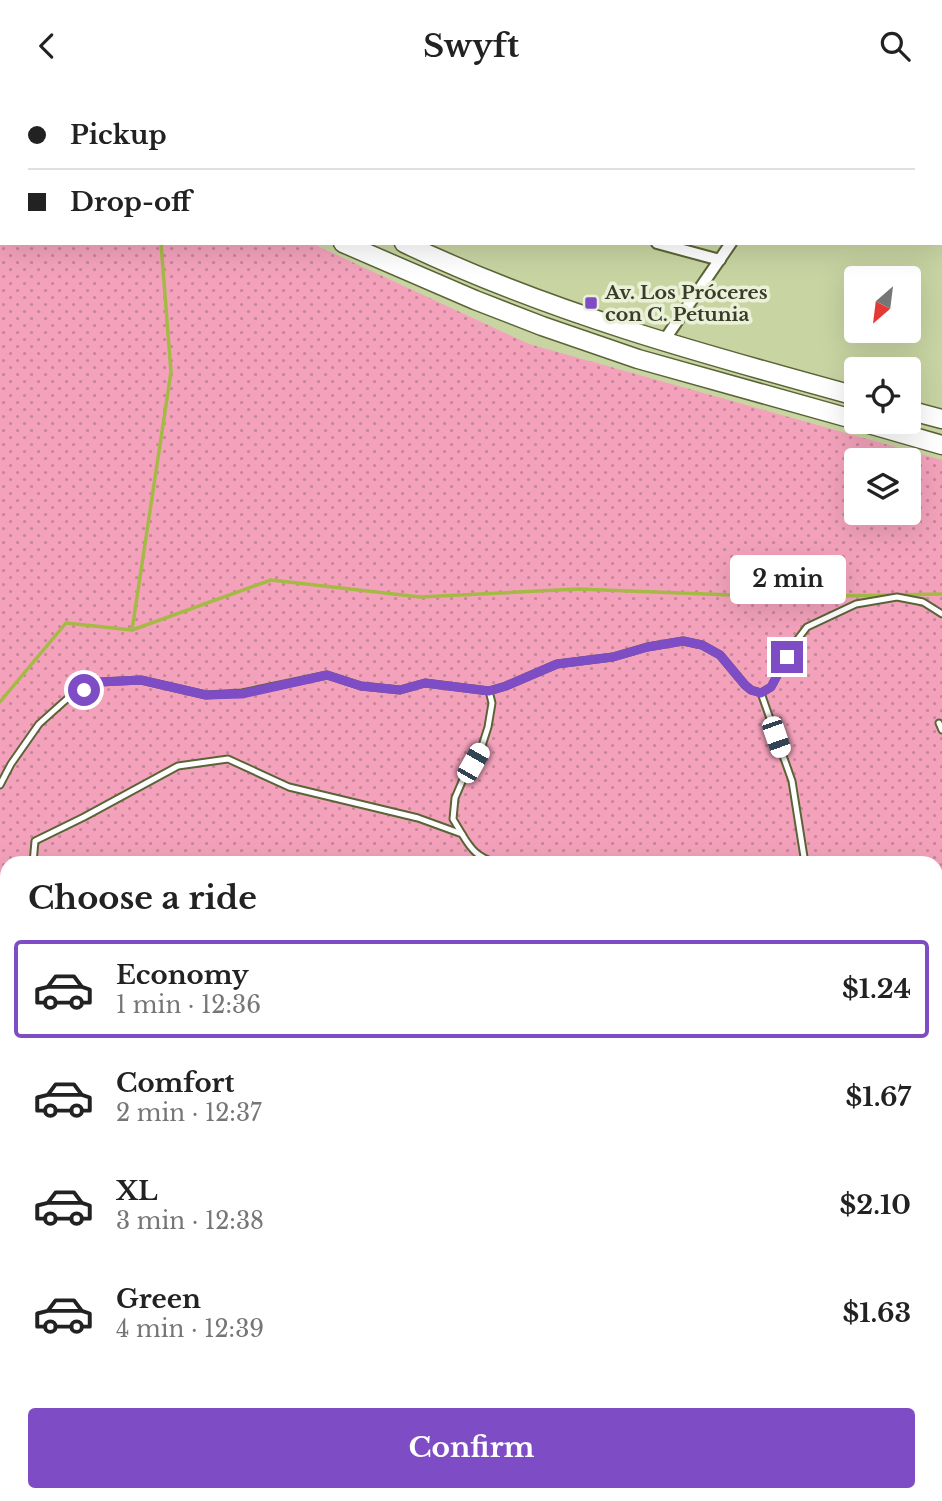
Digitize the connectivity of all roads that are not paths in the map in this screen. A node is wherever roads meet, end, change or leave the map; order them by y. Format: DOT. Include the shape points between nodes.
graph roads {
  1 [pos="348,245"];
  2 [pos="408,245"];
  3 [pos="664,245"];
  4 [pos="730,245"];
  5 [pos="720,260"];
  6 [pos="663,342"];
  7 [pos="844,393"];
  8 [pos="921,413"];
  9 [pos="844,417"];
  10 [pos="942,419"];
  11 [pos="904,434"];
  12 [pos="942,445"];
  13 [pos="942,614"];
  14 [pos="489,691"];
  15 [pos="761,693"];
  16 [pos="939,723"];
  17 [pos="942,730"];
  18 [pos="0,785"];
  19 [pos="462,834"];
  20 [pos="34,856"];
  21 [pos="476,856"];
  22 [pos="804,856"];
  1 -- 9 [label="main road" via="553,330 638,359"];
  2 -- 6 [label="main road" via="535,298"];
  3 -- 5 [label="street"];
  4 -- 5 [label="street"];
  5 -- 6 [label="street"];
  6 -- 7 [label="main road"];
  8 -- 10 [label="main road"];
  11 -- 12 [label="main road"];
  13 -- 15 [label="lane" via="923,602 897,597 856,604 807,627 771,687"];
  14 -- 15 [label="lane" via="557,664 683,641 720,655 745,685"];
  14 -- 18 [label="lane" via="425,683 400,690 361,686 327,675 242,694 206,695 141,680 100,682 68,698 40,724"];
  14 -- 19 [label="lane" via="488,727 455,798 453,819"];
  15 -- 22 [label="lane" via="792,782"];
  16 -- 17 [label="lane"];
  19 -- 20 [label="lane" via="418,818 289,787 228,759 178,766 35,841"];
  19 -- 21 [label="lane"];
}
